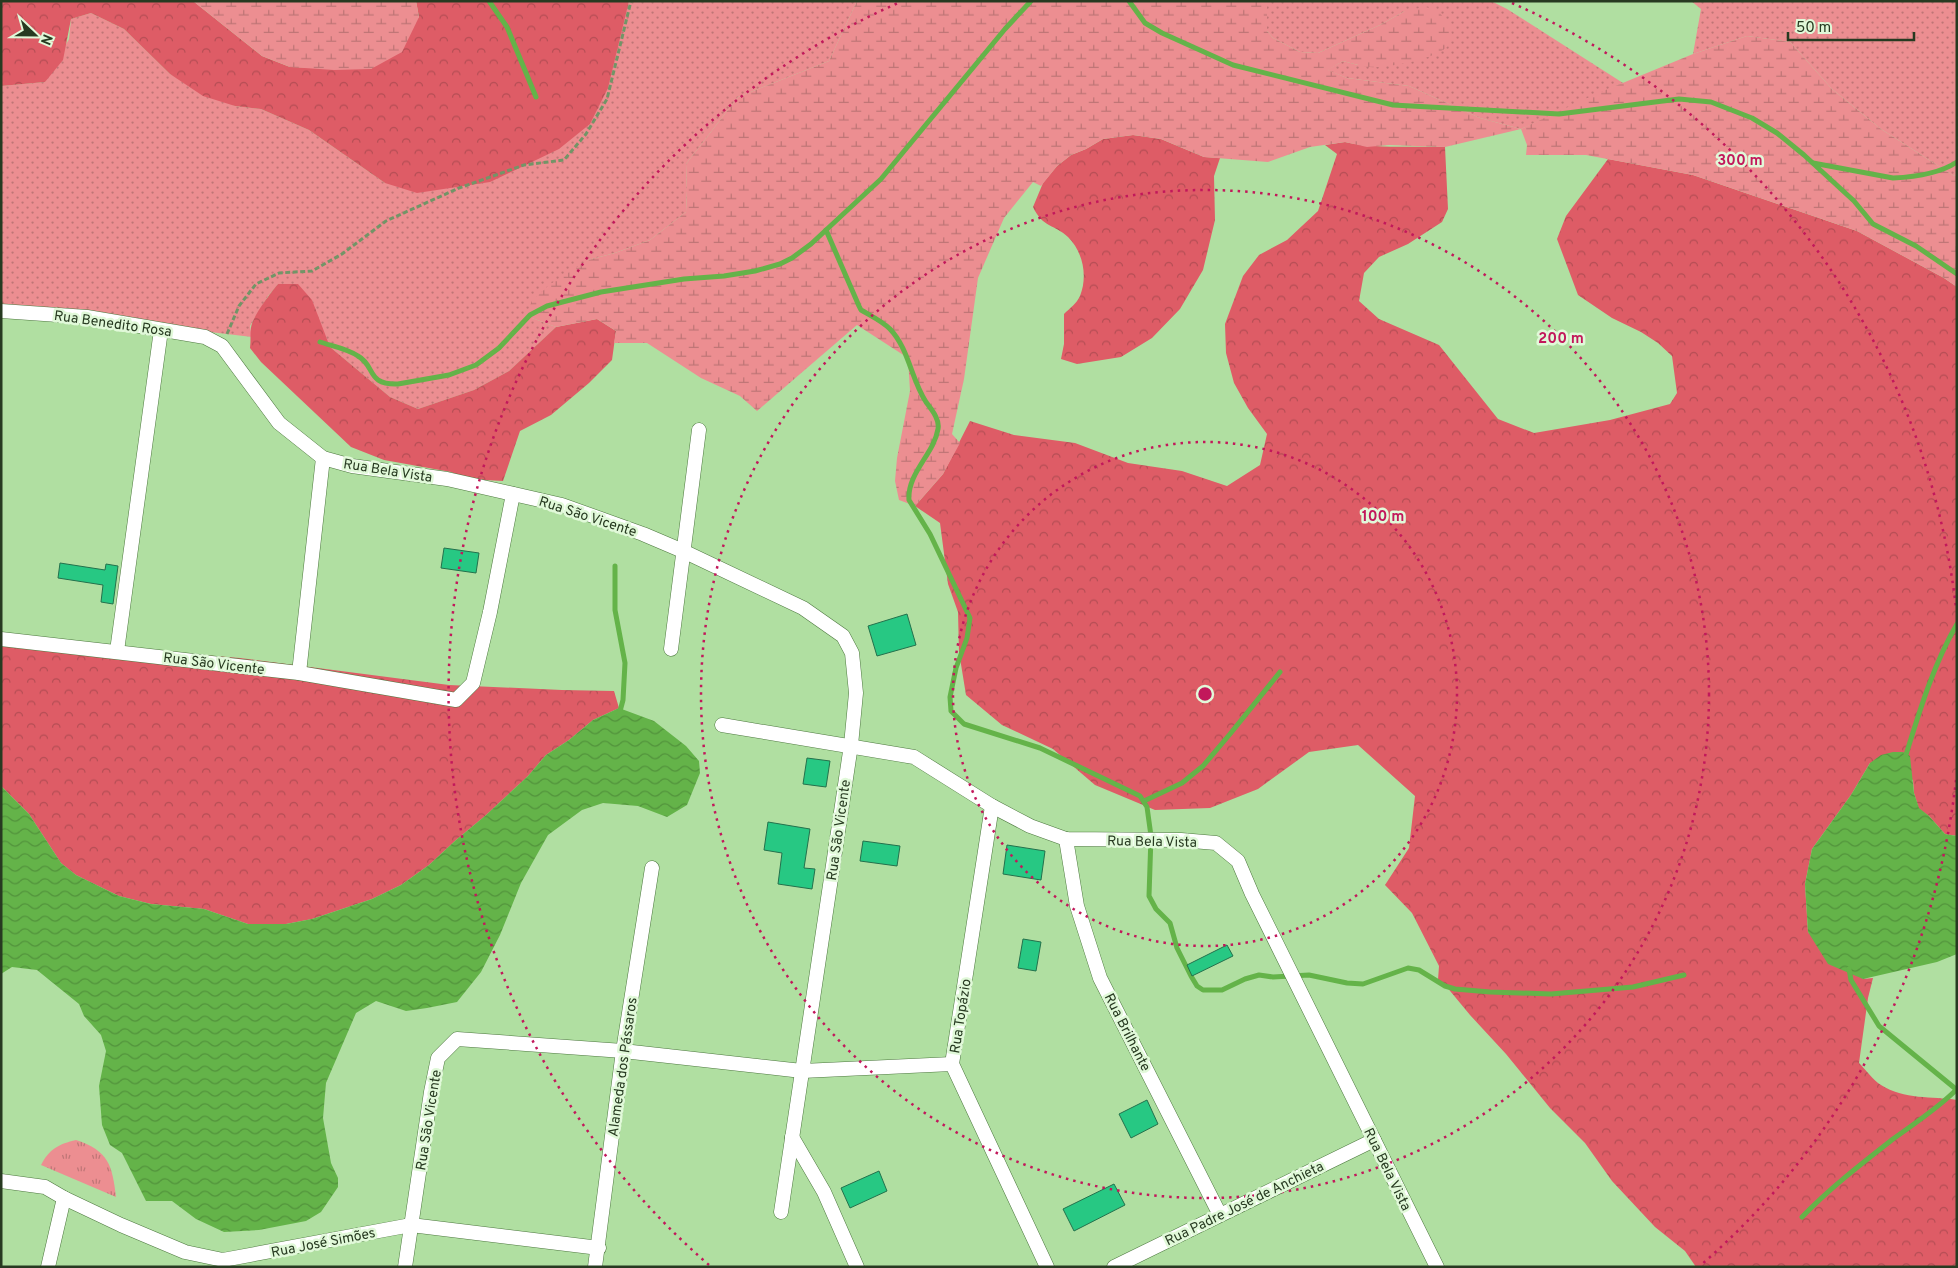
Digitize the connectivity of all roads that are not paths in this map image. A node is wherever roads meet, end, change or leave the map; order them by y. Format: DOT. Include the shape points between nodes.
graph roads {
  1 [pos="1,311"];
  2 [pos="161,330"];
  3 [pos="222,346"];
  4 [pos="699,430"];
  5 [pos="323,458"];
  6 [pos="513,494"];
  7 [pos="684,551"];
  8 [pos="1,639"];
  9 [pos="671,649"];
  10 [pos="117,651"];
  11 [pos="299,673"];
  12 [pos="722,725"];
  13 [pos="851,745"];
  14 [pos="992,806"];
  15 [pos="1066,839"];
  16 [pos="652,868"];
  17 [pos="623,1051"];
  18 [pos="952,1064"];
  19 [pos="802,1071"];
  20 [pos="792,1137"];
  21 [pos="1374,1140"];
  22 [pos="1,1181"];
  23 [pos="64,1198"];
  24 [pos="781,1212"];
  25 [pos="1220,1215"];
  26 [pos="411,1225"];
  27 [pos="599,1248"];
  28 [pos="223,1264"];
  29 [pos="48,1267"];
  30 [pos="405,1267"];
  31 [pos="595,1267"];
  32 [pos="857,1267"];
  33 [pos="1047,1267"];
  34 [pos="1114,1267"];
  35 [pos="1437,1267"];
  1 -- 2 [label="street, Rua Benedito Rosa" via="87,317"];
  2 -- 3 [label="street, Rua Benedito Rosa" via="205,337"];
  2 -- 10 [label="street"];
  3 -- 5 [label="street, Rua Bela Vista" via="279,423"];
  4 -- 7 [label="street"];
  5 -- 6 [label="street, Rua Bela Vista"];
  5 -- 11 [label="street"];
  6 -- 7 [label="street, Rua São Vicente" via="562,505"];
  6 -- 11 [label="street, Rua São Vicente" via="473,684 456,700"];
  7 -- 9 [label="street"];
  7 -- 13 [label="street, Rua São Vicente" via="803,608 843,636 852,652 856,693"];
  8 -- 10 [label="street, Rua São Vicente"];
  10 -- 11 [label="street, Rua São Vicente"];
  12 -- 13 [label="street, Rua Bela Vista"];
  13 -- 14 [label="street, Rua Bela Vista" via="914,757"];
  13 -- 19 [label="street, Rua São Vicente"];
  14 -- 15 [label="street, Rua Bela Vista" via="1030,826"];
  14 -- 18 [label="street, Rua Topázio"];
  15 -- 21 [label="street, Rua Bela Vista" via="1216,843 1238,861"];
  15 -- 25 [label="street, Rua Brilhante" via="1077,906 1100,978"];
  16 -- 17 [label="street, Alameda dos Pássaros"];
  17 -- 19 [label="street, Rua São Vicente"];
  17 -- 26 [label="street, Rua São Vicente" via="457,1039 438,1058"];
  17 -- 27 [label="street, Alameda dos Pássaros"];
  18 -- 19 [label="street, Rua São Vicente"];
  18 -- 33 [label="street, Rua Topázio"];
  19 -- 20 [label="street, Rua São Vicente"];
  20 -- 24 [label="street, Rua São Vicente"];
  20 -- 32 [label="street" via="824,1192"];
  21 -- 25 [label="street, Rua Padre José de Anchieta"];
  21 -- 35 [label="street, Rua Bela Vista"];
  22 -- 23 [label="street, Rua José Simões" via="45,1187"];
  23 -- 28 [label="street, Rua José Simões" via="184,1252"];
  23 -- 29 [label="street"];
  25 -- 34 [label="street, Rua Padre José de Anchieta"];
  26 -- 27 [label="street, Rua José Simões"];
  26 -- 28 [label="street, Rua José Simões"];
  26 -- 30 [label="street, Rua São Vicente"];
  27 -- 31 [label="street, Alameda dos Pássaros"];
}
